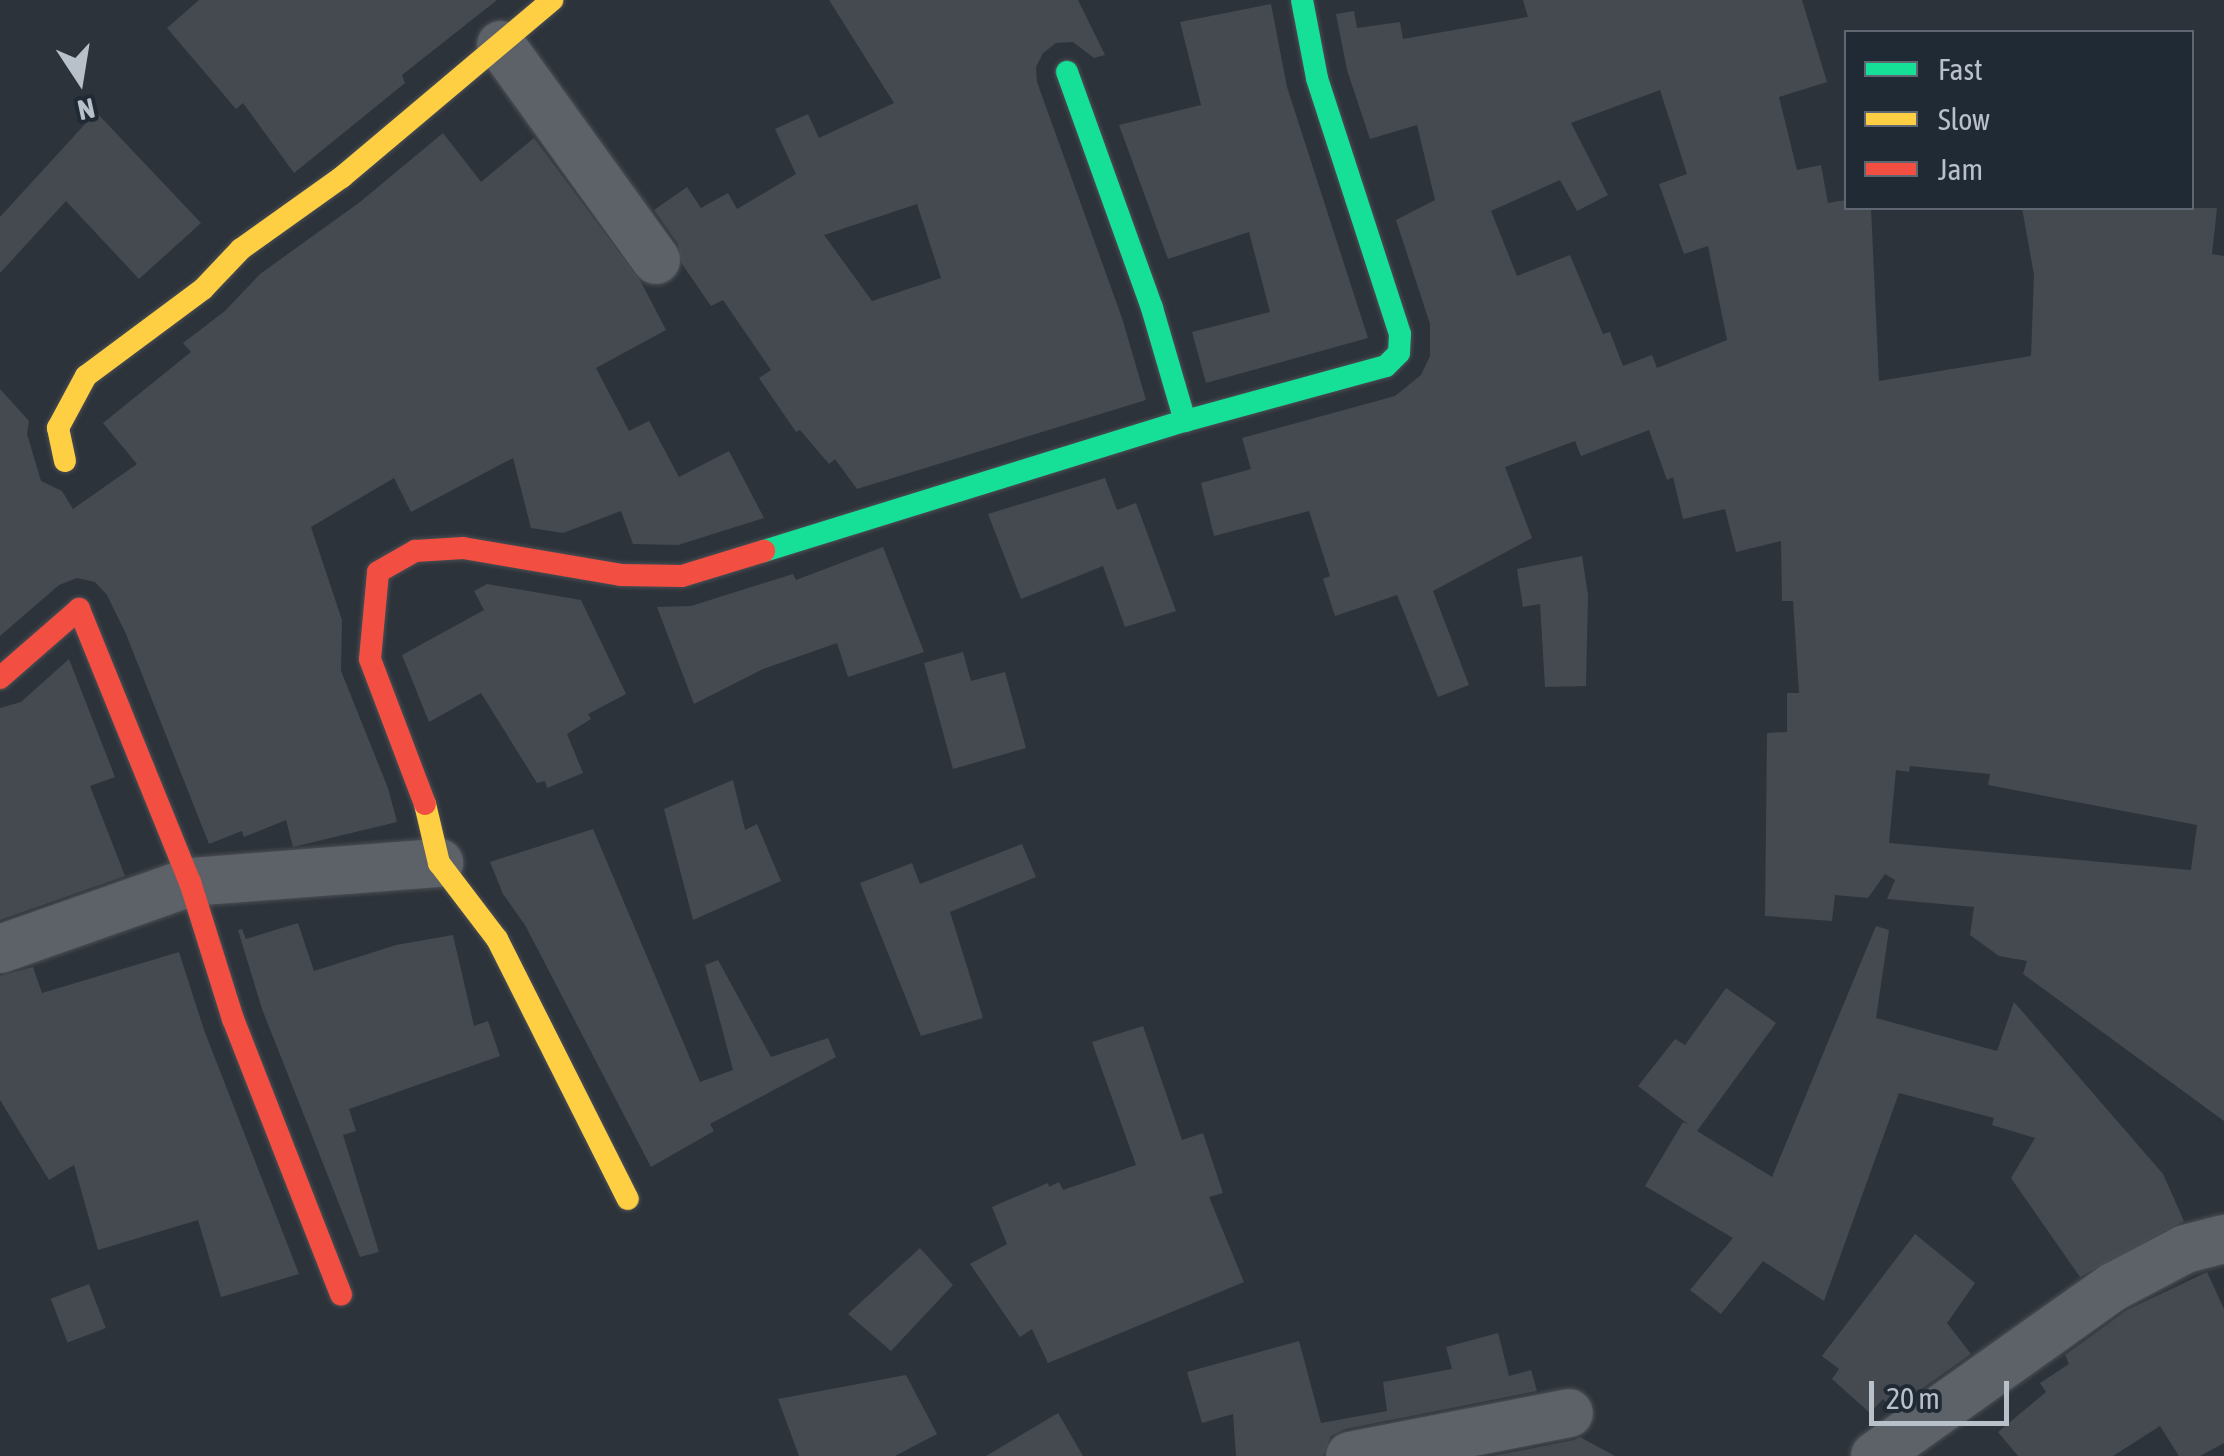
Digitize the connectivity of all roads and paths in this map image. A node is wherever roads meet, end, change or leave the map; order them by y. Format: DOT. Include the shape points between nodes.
graph roads {
  1 [pos="552,0"];
  2 [pos="1302,0"];
  3 [pos="500,45"];
  4 [pos="1067,72"];
  5 [pos="656,260"];
  6 [pos="1185,421"];
  7 [pos="65,461"];
  8 [pos="0,678"];
  9 [pos="439,863"];
  10 [pos="190,882"];
  11 [pos="0,950"];
  12 [pos="628,1199"];
  13 [pos="2224,1238"];
  14 [pos="341,1295"];
  15 [pos="1569,1412"];
  16 [pos="1350,1456"];
  17 [pos="1875,1456"];
  1 -- 3 [label="street"];
  2 -- 6 [label="street" via="1317,78 1400,334 1400,353 1386,366"];
  3 -- 5 [label="street"];
  3 -- 7 [label="street" via="342,177 241,249 203,289 86,376 58,428"];
  4 -- 6 [label="street"];
  6 -- 9 [label="street" via="682,576 621,575 463,548 415,551 378,572 370,659 418,778"];
  8 -- 10 [label="street" via="78,610"];
  9 -- 10 [label="street"];
  9 -- 12 [label="street" via="496,938"];
  10 -- 11 [label="street"];
  10 -- 14 [label="street" via="233,1019"];
  13 -- 17 [label="street" via="2185,1249 2113,1287"];
  15 -- 16 [label="street"];
}
